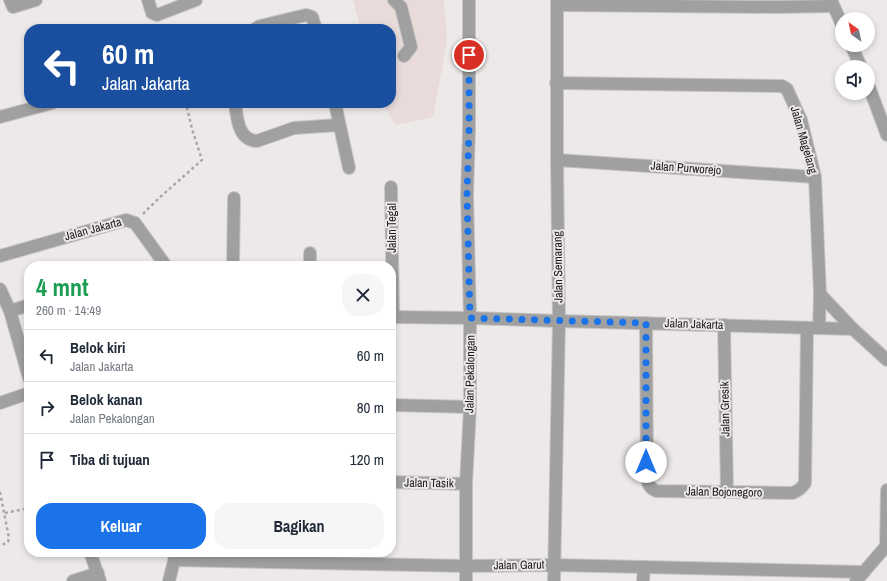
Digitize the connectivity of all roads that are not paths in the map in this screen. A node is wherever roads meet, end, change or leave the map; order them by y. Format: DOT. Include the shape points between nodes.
graph roads {
  1 [pos="36,0"];
  2 [pos="148,0"];
  3 [pos="196,0"];
  4 [pos="394,0"];
  5 [pos="469,0"];
  6 [pos="557,2"];
  7 [pos="832,3"];
  8 [pos="11,4"];
  9 [pos="268,24"];
  10 [pos="314,24"];
  11 [pos="404,56"];
  12 [pos="556,83"];
  13 [pos="874,100"];
  14 [pos="33,108"];
  15 [pos="235,108"];
  16 [pos="336,108"];
  17 [pos="0,117"];
  18 [pos="339,125"];
  19 [pos="887,136"];
  20 [pos="557,160"];
  21 [pos="349,168"];
  22 [pos="815,177"];
  23 [pos="391,187"];
  24 [pos="234,198"];
  25 [pos="310,253"];
  26 [pos="0,256"];
  27 [pos="163,261"];
  28 [pos="233,261"];
  29 [pos="310,261"];
  30 [pos="392,261"];
  31 [pos="0,289"];
  32 [pos="820,294"];
  33 [pos="24,307"];
  34 [pos="10,311"];
  35 [pos="396,317"];
  36 [pos="470,318"];
  37 [pos="559,321"];
  38 [pos="646,323"];
  39 [pos="724,325"];
  40 [pos="813,328"];
  41 [pos="853,329"];
  42 [pos="24,360"];
  43 [pos="887,360"];
  44 [pos="24,395"];
  45 [pos="0,403"];
  46 [pos="396,405"];
  47 [pos="470,407"];
  48 [pos="396,482"];
  49 [pos="466,484"];
  50 [pos="887,490"];
  51 [pos="727,492"];
  52 [pos="886,545"];
  53 [pos="92,557"];
  54 [pos="175,557"];
  55 [pos="204,557"];
  56 [pos="554,564"];
  57 [pos="466,566"];
  58 [pos="644,567"];
  59 [pos="99,577"];
  60 [pos="860,577"];
  61 [pos="74,581"];
  62 [pos="169,581"];
  63 [pos="466,581"];
  64 [pos="554,581"];
  65 [pos="643,581"];
  1 -- 8 [label="street"];
  2 -- 3 [label="street" via="152,13 157,15"];
  4 -- 11 [label="street" via="400,6 411,48"];
  5 -- 36 [label="street, Jalan Pekalongan" via="467,195"];
  6 -- 7 [label="street" via="776,7"];
  6 -- 12 [label="street, Jalan Semarang"];
  9 -- 10 [label="street" via="306,15 312,17"];
  12 -- 20 [label="street, Jalan Semarang"];
  12 -- 22 [label="street, Jalan Magelang" via="782,86 790,94 801,120"];
  13 -- 19 [label="street"];
  14 -- 17 [label="street"];
  15 -- 18 [label="street" via="242,134 251,141 294,128"];
  16 -- 18 [label="street"];
  18 -- 21 [label="street"];
  20 -- 22 [label="street, Jalan Purworejo"];
  20 -- 37 [label="street, Jalan Semarang"];
  22 -- 32 [label="street, Jalan Magelang"];
  23 -- 30 [label="street, Jalan Tegal"];
  24 -- 28 [label="street"];
  25 -- 29 [label="street"];
  26 -- 27 [label="street, Jalan Jakarta" via="126,220 135,223"];
  31 -- 34 [label="street"];
  32 -- 40 [label="street, Jalan Magelang"];
  32 -- 41 [label="street"];
  33 -- 34 [label="street"];
  34 -- 42 [label="street"];
  35 -- 36 [label="street, Jalan Jakarta"];
  36 -- 37 [label="street, Jalan Jakarta"];
  36 -- 47 [label="street, Jalan Pekalongan"];
  37 -- 38 [label="street, Jalan Jakarta"];
  37 -- 56 [label="street, Jalan Semarang"];
  38 -- 39 [label="street, Jalan Jakarta"];
  38 -- 51 [label="street, Jalan Bojonegoro" via="648,484 656,491"];
  39 -- 40 [label="street, Jalan Jakarta"];
  39 -- 51 [label="street, Jalan Gresik"];
  40 -- 41 [label="street, Jalan Jakarta"];
  40 -- 51 [label="street, Jalan Bojonegoro" via="805,483 792,493"];
  41 -- 43 [label="street"];
  44 -- 45 [label="street"];
  46 -- 47 [label="street"];
  47 -- 49 [label="street, Jalan Pekalongan"];
  48 -- 49 [label="street, Jalan Tasik"];
  49 -- 57 [label="street, Jalan Pekalongan"];
  50 -- 52 [label="street"];
  52 -- 60 [label="street"];
  53 -- 59 [label="street"];
  54 -- 62 [label="street"];
  55 -- 57 [label="street, Jalan Garut"];
  56 -- 57 [label="street, Jalan Garut"];
  56 -- 58 [label="street, Jalan Garut"];
  56 -- 64 [label="street, Jalan Semarang"];
  57 -- 63 [label="street, Jalan Pekalongan"];
  58 -- 60 [label="street, Jalan Garut"];
  58 -- 65 [label="street"];
  59 -- 61 [label="street"];
}
